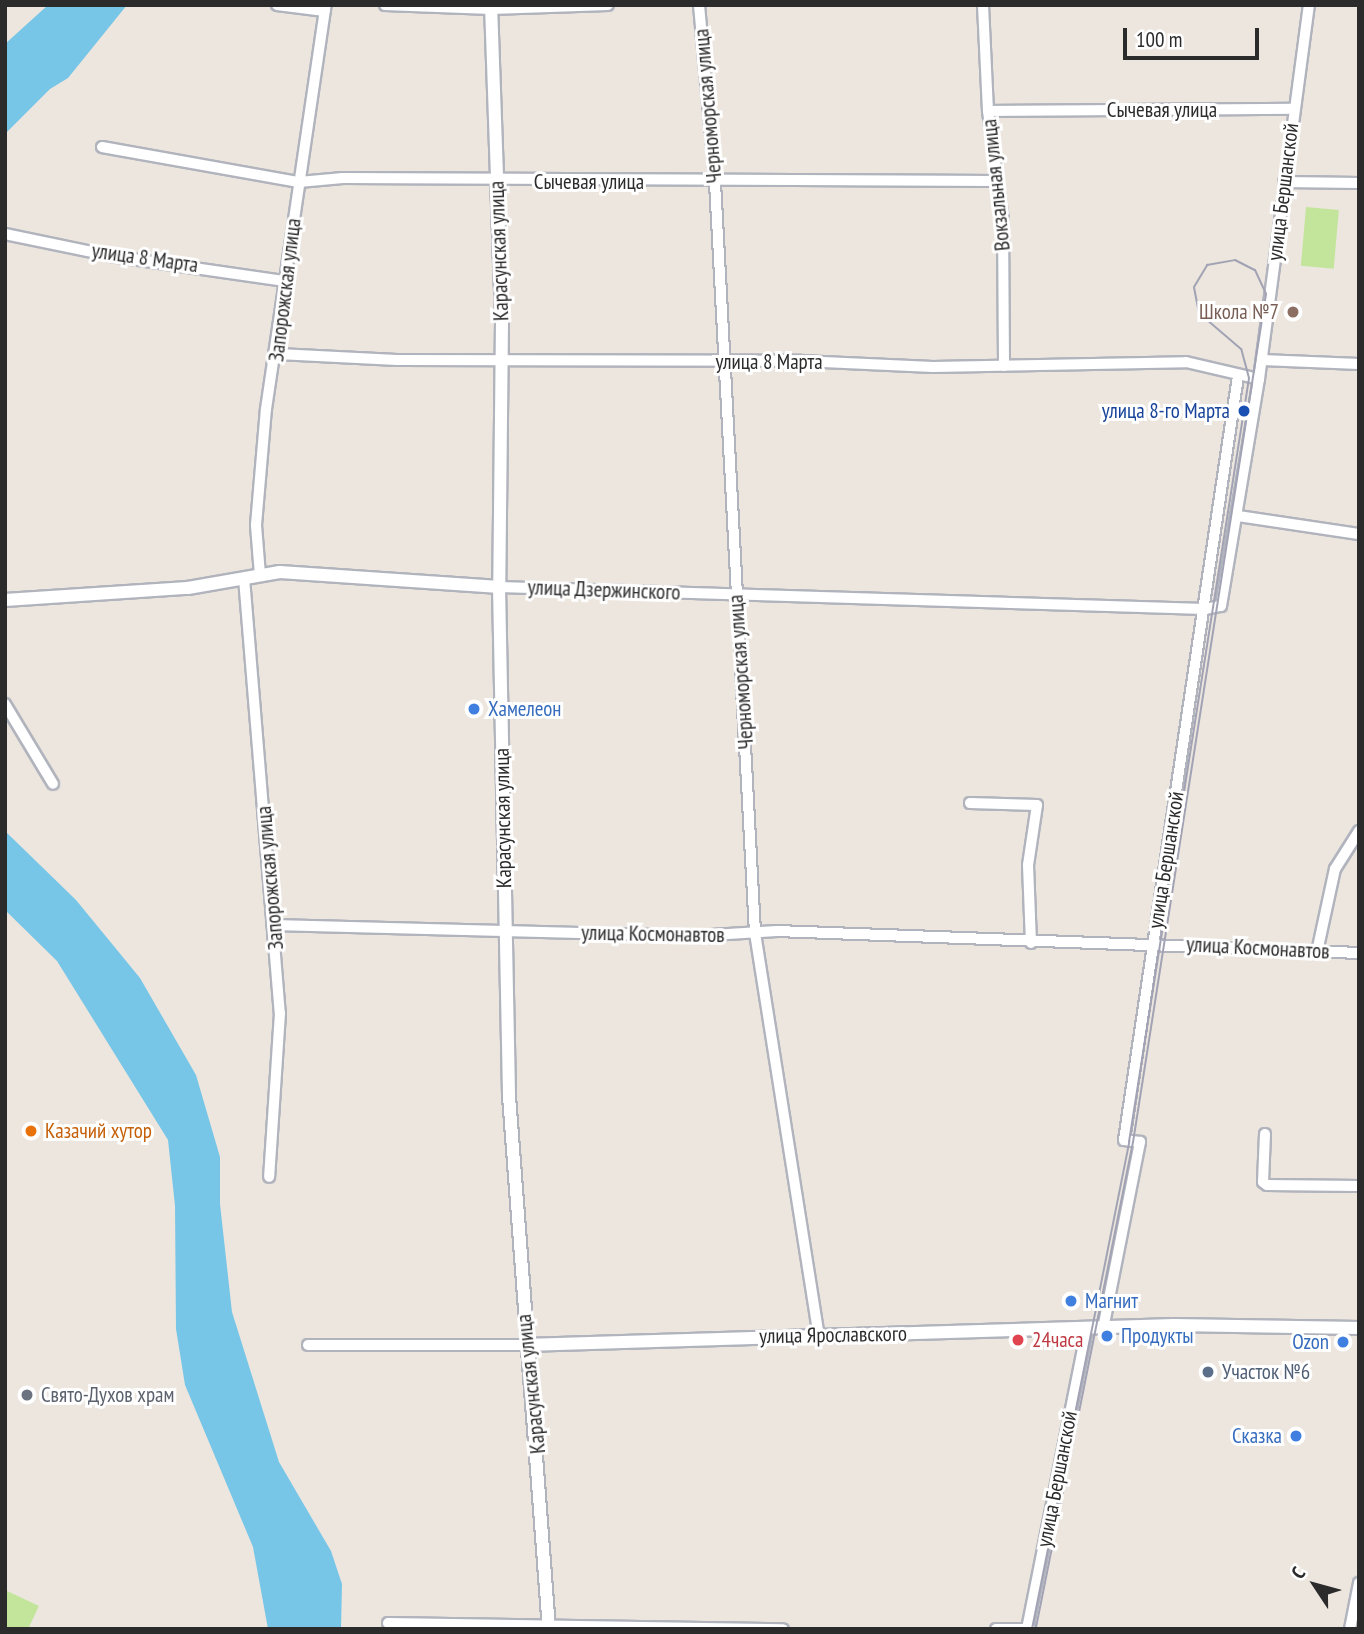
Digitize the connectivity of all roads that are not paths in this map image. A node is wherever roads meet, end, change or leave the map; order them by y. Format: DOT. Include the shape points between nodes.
graph roads {
  1 [pos="277,5"];
  2 [pos="385,5"];
  3 [pos="608,5"];
  4 [pos="699,5"];
  5 [pos="983,5"];
  6 [pos="1309,5"];
  7 [pos="491,7"];
  8 [pos="325,8"];
  9 [pos="1294,109"];
  10 [pos="988,111"];
  11 [pos="102,147"];
  12 [pos="996,181"];
  13 [pos="299,182"];
  14 [pos="496,182"];
  15 [pos="715,182"];
  16 [pos="1284,182"];
  17 [pos="1359,183"];
  18 [pos="5,234"];
  19 [pos="285,281"];
  20 [pos="278,354"];
  21 [pos="501,358"];
  22 [pos="1262,360"];
  23 [pos="724,362"];
  24 [pos="1359,364"];
  25 [pos="1004,366"];
  26 [pos="1238,376"];
  27 [pos="1259,379"];
  28 [pos="1238,516"];
  29 [pos="1359,534"];
  30 [pos="260,575"];
  31 [pos="244,578"];
  32 [pos="499,587"];
  33 [pos="736,594"];
  34 [pos="5,600"];
  35 [pos="1205,609"];
  36 [pos="5,704"];
  37 [pos="53,784"];
  38 [pos="970,803"];
  39 [pos="1359,831"];
  40 [pos="273,926"];
  41 [pos="504,930"];
  42 [pos="755,933"];
  43 [pos="1031,943"];
  44 [pos="1154,943"];
  45 [pos="1317,952"];
  46 [pos="1359,953"];
  47 [pos="1265,1134"];
  48 [pos="269,1177"];
  49 [pos="1359,1186"];
  50 [pos="1359,1328"];
  51 [pos="1103,1329"];
  52 [pos="1087,1330"];
  53 [pos="819,1335"];
  54 [pos="308,1345"];
  55 [pos="526,1345"];
  56 [pos="1359,1583"];
  57 [pos="388,1623"];
  58 [pos="548,1626"];
  59 [pos="783,1629"];
  60 [pos="996,1629"];
  61 [pos="1028,1629"];
  62 [pos="1350,1629"];
  1 -- 8 [label="street"];
  2 -- 7 [label="street"];
  3 -- 7 [label="street"];
  4 -- 15 [label="street, Черноморская улица"];
  5 -- 10 [label="street, Вокзальная улица"];
  6 -- 9 [label="street, улица Бершанской"];
  7 -- 14 [label="street, Карасунская улица"];
  8 -- 13 [label="street, Запорожская улица"];
  9 -- 10 [label="street, Сычевая улица"];
  9 -- 16 [label="street, улица Бершанской"];
  10 -- 12 [label="street, Вокзальная улица"];
  11 -- 13 [label="street, Сычевая улица"];
  12 -- 15 [label="street, Сычевая улица"];
  12 -- 25 [label="street, Вокзальная улица" via="1003,220"];
  13 -- 14 [label="street, Сычевая улица" via="343,178"];
  13 -- 19 [label="street, Запорожская улица"];
  14 -- 15 [label="street, Сычевая улица"];
  14 -- 21 [label="street, Карасунская улица"];
  15 -- 23 [label="street, Черноморская улица"];
  16 -- 17 [label="street"];
  16 -- 22 [label="street, улица Бершанской"];
  18 -- 19 [label="street, улица 8 Марта" via="111,256"];
  19 -- 20 [label="street, Запорожская улица"];
  20 -- 21 [label="street, улица 8 Марта" via="397,360"];
  20 -- 30 [label="street, Запорожская улица" via="266,409 256,525"];
  21 -- 23 [label="street, улица 8 Марта"];
  21 -- 32 [label="street, Карасунская улица"];
  22 -- 24 [label="street"];
  22 -- 27 [label="street, улица Бершанской"];
  23 -- 25 [label="street, улица 8 Марта"];
  23 -- 33 [label="street, Черноморская улица"];
  25 -- 26 [label="street, улица 8 Марта" via="1186,362"];
  26 -- 27 [label="street, улица 8 Марта"];
  26 -- 35 [label="street, улица Бершанской"];
  27 -- 28 [label="street, улица Бершанской"];
  28 -- 29 [label="street"];
  28 -- 35 [label="street, улица Бершанской" via="1221,606"];
  30 -- 31 [label="street, улица Дзержинского"];
  30 -- 32 [label="street, улица Дзержинского" via="280,572"];
  31 -- 34 [label="street, улица Дзержинского" via="188,588"];
  31 -- 40 [label="street, Запорожская улица"];
  32 -- 33 [label="street, улица Дзержинского"];
  32 -- 41 [label="street, Карасунская улица"];
  33 -- 35 [label="street, улица Дзержинского"];
  33 -- 42 [label="street, Черноморская улица"];
  35 -- 44 [label="street, улица Бершанской"];
  36 -- 37 [label="street"];
  38 -- 43 [label="street" via="1037,806 1028,865"];
  39 -- 45 [label="street" via="1335,869"];
  40 -- 41 [label="street, улица Космонавтов"];
  40 -- 48 [label="street, Запорожская улица" via="280,1013"];
  41 -- 42 [label="street, улица Космонавтов" via="682,936"];
  41 -- 55 [label="street, Карасунская улица" via="509,1096"];
  42 -- 43 [label="street, улица Космонавтов"];
  42 -- 53 [label="street, Черноморская улица"];
  43 -- 44 [label="street, улица Космонавтов"];
  44 -- 45 [label="street, улица Космонавтов"];
  44 -- 51 [label="street, улица Бершанской" via="1124,1140 1140,1142"];
  45 -- 46 [label="street, улица Космонавтов"];
  47 -- 49 [label="street" via="1263,1182 1267,1185"];
  50 -- 51 [label="street, улица Ярославского"];
  51 -- 52 [label="street, улица Ярославского"];
  52 -- 53 [label="street, улица Ярославского"];
  52 -- 61 [label="street, улица Бершанской"];
  53 -- 55 [label="street, улица Ярославского"];
  54 -- 55 [label="street, улица Ярославского"];
  55 -- 58 [label="street, Карасунская улица"];
  56 -- 62 [label="street"];
  57 -- 58 [label="street"];
  58 -- 59 [label="street"];
  60 -- 61 [label="street"];
}
